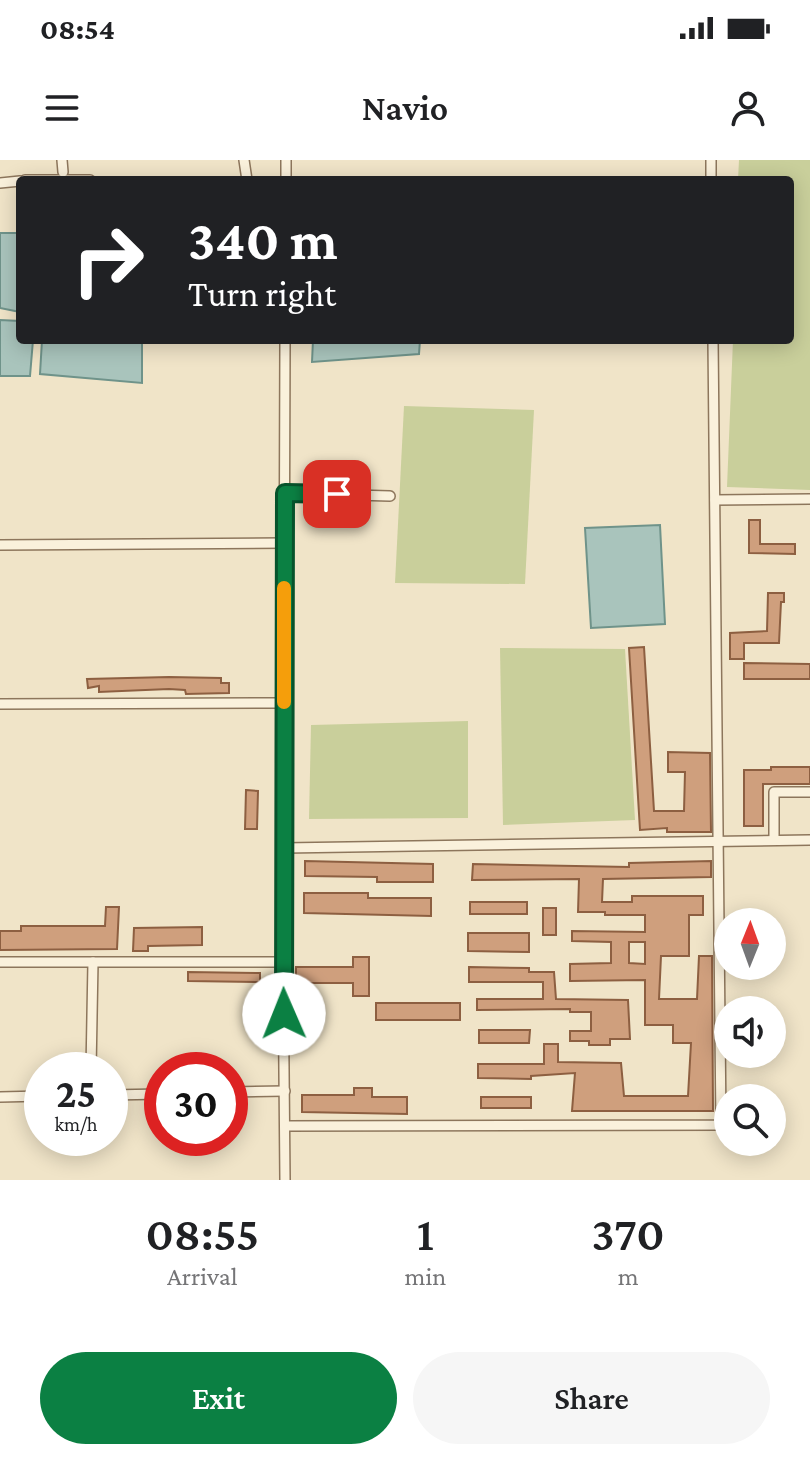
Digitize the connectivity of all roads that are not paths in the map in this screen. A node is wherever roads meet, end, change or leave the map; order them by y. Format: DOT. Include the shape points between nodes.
graph roads {
  1 [pos="62,160"];
  2 [pos="63,172"];
  3 [pos="285,344"];
  4 [pos="713,344"];
  5 [pos="285,493"];
  6 [pos="390,496"];
  7 [pos="810,499"];
  8 [pos="715,500"];
  9 [pos="285,543"];
  10 [pos="0,545"];
  11 [pos="284,703"];
  12 [pos="0,704"];
  13 [pos="810,792"];
  14 [pos="720,840"];
  15 [pos="774,840"];
  16 [pos="810,840"];
  17 [pos="284,848"];
  18 [pos="0,962"];
  19 [pos="93,962"];
  20 [pos="283,962"];
  21 [pos="91,1052"];
  22 [pos="285,1091"];
  23 [pos="248,1092"];
  24 [pos="24,1096"];
  25 [pos="0,1097"];
  26 [pos="285,1126"];
  27 [pos="285,1180"];
  1 -- 2 [label="street"];
  3 -- 5 [label="street"];
  4 -- 8 [label="street"];
  5 -- 6 [label="street"];
  5 -- 9 [label="street"];
  7 -- 8 [label="street"];
  8 -- 14 [label="street"];
  9 -- 10 [label="street"];
  9 -- 11 [label="street"];
  11 -- 12 [label="street"];
  11 -- 17 [label="street"];
  13 -- 15 [label="street" via="774,792"];
  14 -- 15 [label="street"];
  14 -- 17 [label="street"];
  14 -- 26 [label="street" via="721,1125"];
  15 -- 16 [label="street"];
  17 -- 20 [label="street"];
  18 -- 19 [label="street"];
  19 -- 20 [label="street"];
  19 -- 21 [label="street"];
  20 -- 22 [label="street"];
  22 -- 23 [label="street"];
  22 -- 26 [label="street"];
  24 -- 25 [label="street"];
  26 -- 27 [label="street"];
}
